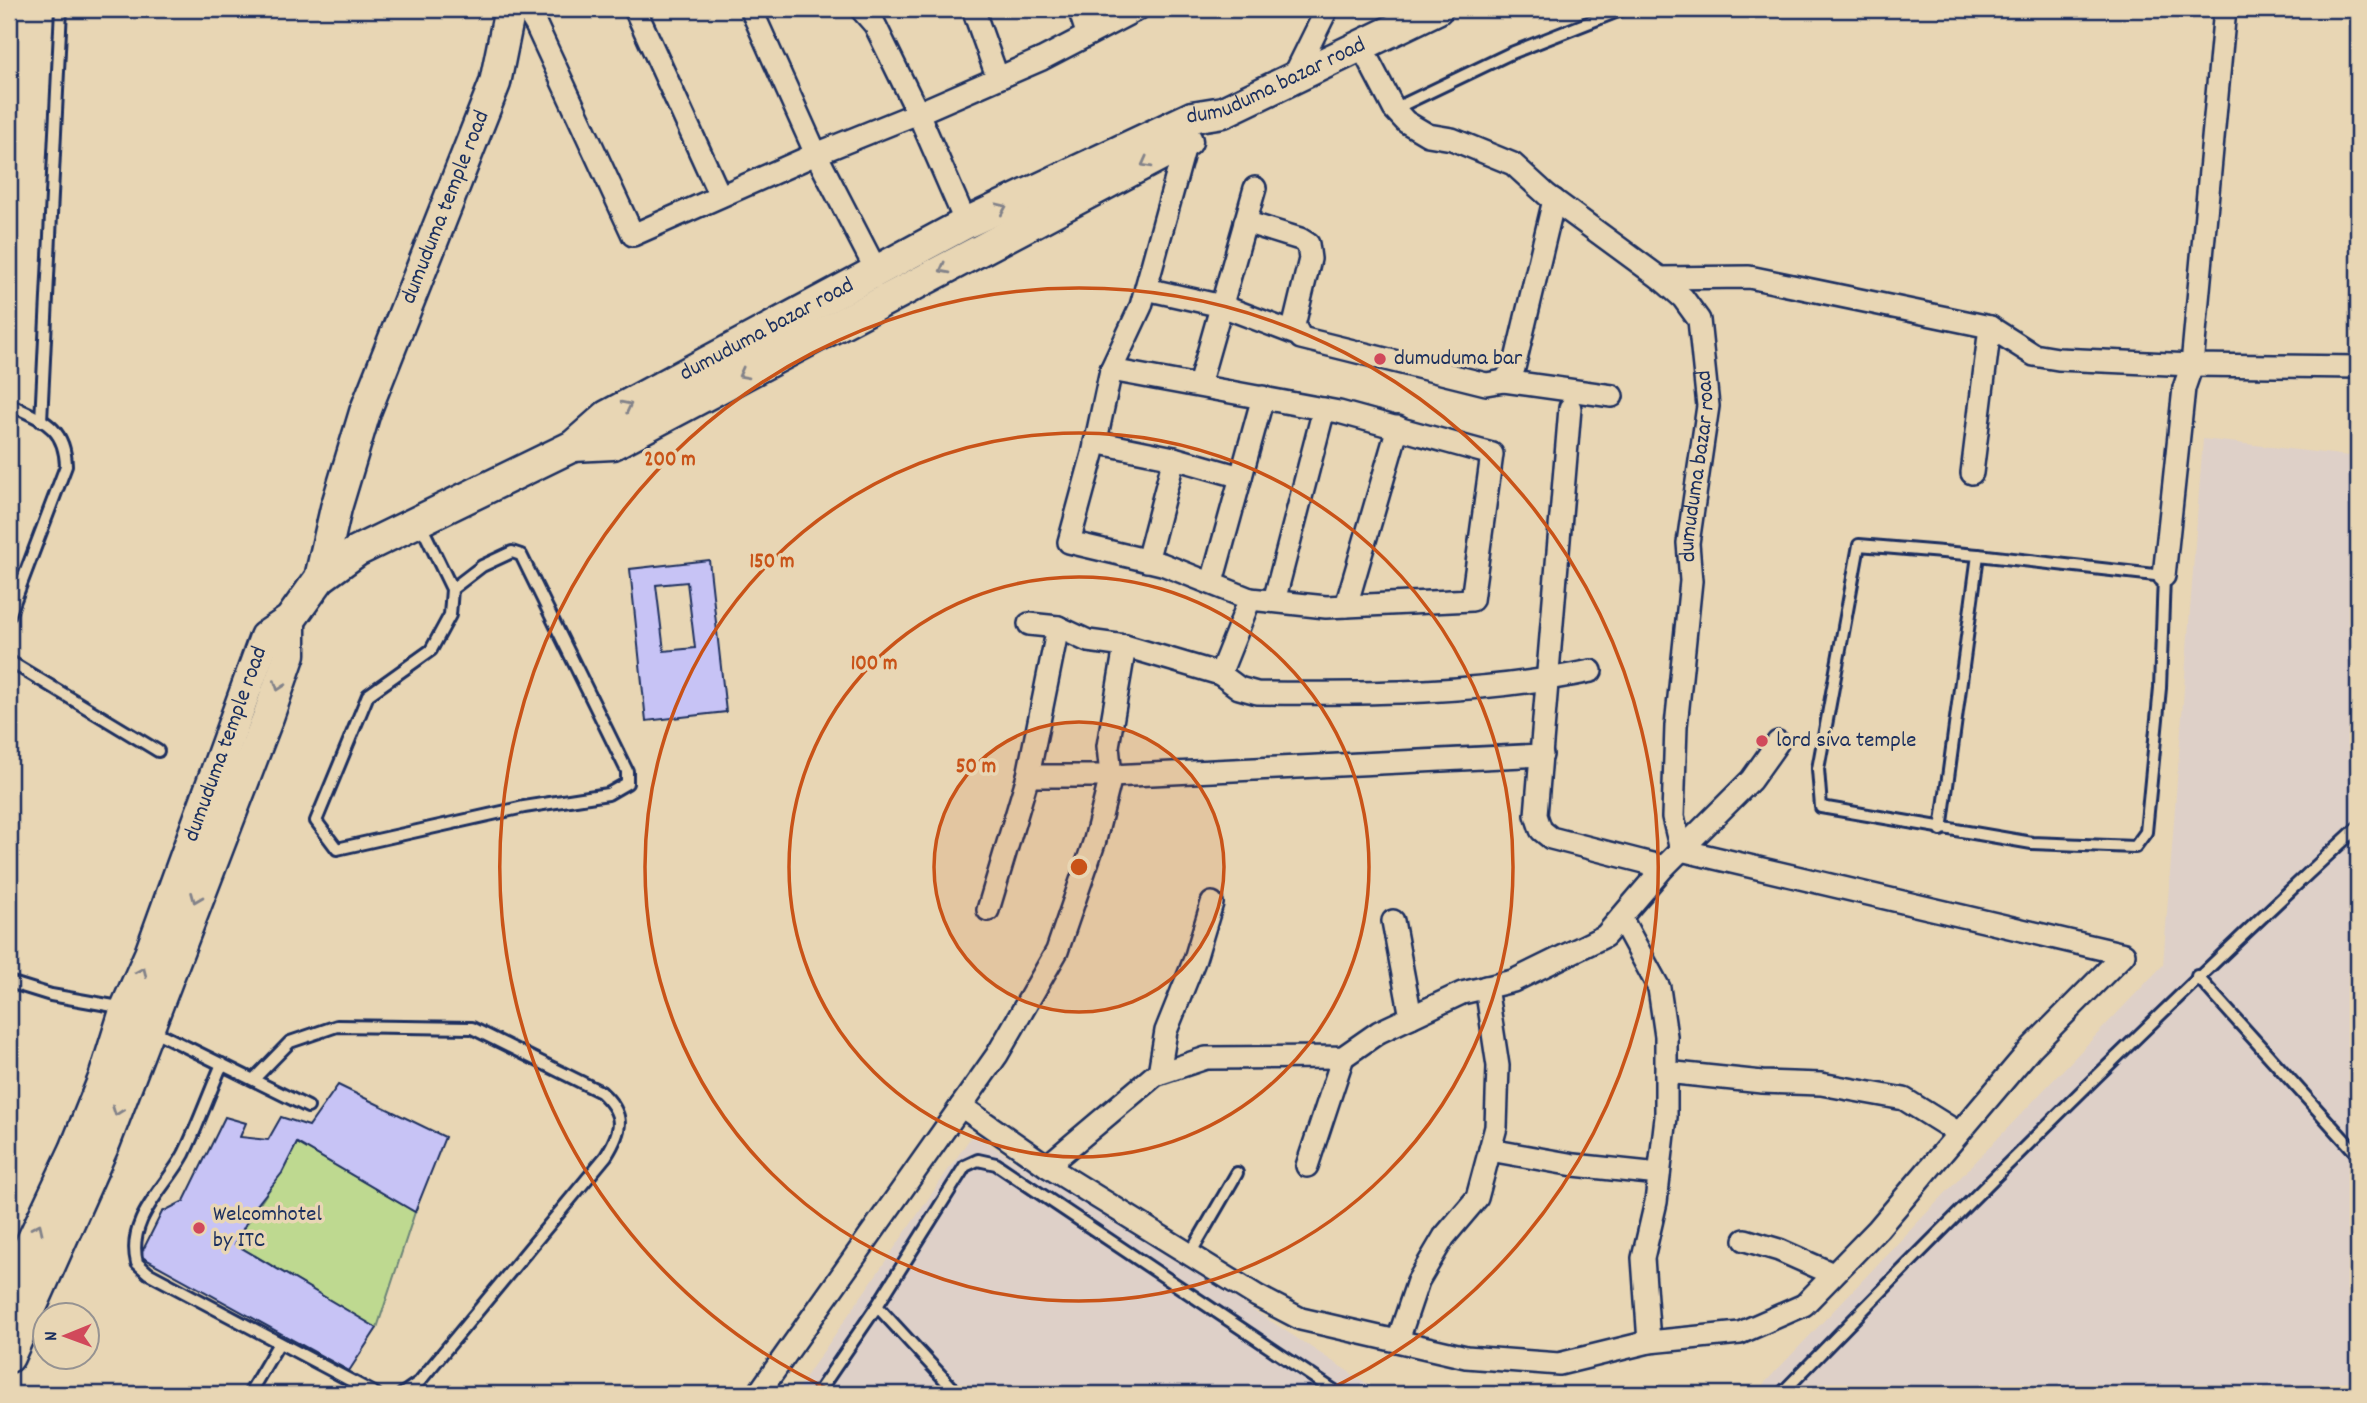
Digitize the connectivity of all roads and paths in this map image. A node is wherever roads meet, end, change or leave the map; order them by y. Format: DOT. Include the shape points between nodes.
graph roads {
  1 [pos="61,9"];
  2 [pos="510,9"];
  3 [pos="526,9"];
  4 [pos="635,9"];
  5 [pos="751,9"];
  6 [pos="861,9"];
  7 [pos="973,9"];
  8 [pos="1079,9"];
  9 [pos="1138,9"];
  10 [pos="1327,9"];
  11 [pos="1437,9"];
  12 [pos="1623,9"];
  13 [pos="2225,9"];
  14 [pos="1087,33"];
  15 [pos="1360,44"];
  16 [pos="997,76"];
  17 [pos="1293,78"];
  18 [pos="1394,109"];
  19 [pos="918,113"];
  20 [pos="1223,113"];
  21 [pos="1186,142"];
  22 [pos="817,154"];
  23 [pos="1255,188"];
  24 [pos="720,196"];
  25 [pos="1554,200"];
  26 [pos="1245,222"];
  27 [pos="966,223"];
  28 [pos="876,270"];
  29 [pos="1660,278"];
  30 [pos="1146,289"];
  31 [pos="1222,306"];
  32 [pos="1990,327"];
  33 [pos="1296,334"];
  34 [pos="2192,365"];
  35 [pos="2358,367"];
  36 [pos="1111,370"];
  37 [pos="1504,381"];
  38 [pos="1199,385"];
  39 [pos="1612,396"];
  40 [pos="1263,397"];
  41 [pos="9,404"];
  42 [pos="1570,408"];
  43 [pos="1324,409"];
  44 [pos="41,421"];
  45 [pos="1398,428"];
  46 [pos="1095,442"];
  47 [pos="573,446"];
  48 [pos="1174,458"];
  49 [pos="1972,473"];
  50 [pos="1241,477"];
  51 [pos="419,521"];
  52 [pos="1978,555"];
  53 [pos="1147,561"];
  54 [pos="2164,576"];
  55 [pos="320,578"];
  56 [pos="1212,582"];
  57 [pos="452,589"];
  58 [pos="1250,599"];
  59 [pos="1274,601"];
  60 [pos="1346,606"];
  61 [pos="9,616"];
  62 [pos="290,620"];
  63 [pos="1029,624"];
  64 [pos="1058,627"];
  65 [pos="1125,646"];
  66 [pos="9,661"];
  67 [pos="1591,671"];
  68 [pos="1220,674"];
  69 [pos="1549,680"];
  70 [pos="1778,742"];
  71 [pos="158,751"];
  72 [pos="1542,755"];
  73 [pos="1028,776"];
  74 [pos="1111,776"];
  75 [pos="2358,827"];
  76 [pos="1941,830"];
  77 [pos="1681,850"];
  78 [pos="1664,867"];
  79 [pos="1212,903"];
  80 [pos="988,910"];
  81 [pos="1621,918"];
  82 [pos="1393,921"];
  83 [pos="2197,976"];
  84 [pos="9,982"];
  85 [pos="1486,987"];
  86 [pos="125,1008"];
  87 [pos="1411,1017"];
  88 [pos="148,1028"];
  89 [pos="1343,1057"];
  90 [pos="222,1064"];
  91 [pos="1666,1072"];
  92 [pos="1159,1073"];
  93 [pos="254,1079"];
  94 [pos="961,1106"];
  95 [pos="308,1107"];
  96 [pos="1957,1132"];
  97 [pos="1490,1150"];
  98 [pos="2358,1154"];
  99 [pos="1047,1166"];
  100 [pos="1307,1166"];
  101 [pos="1237,1173"];
  102 [pos="1660,1174"];
  103 [pos="1745,1240"];
  104 [pos="1190,1254"];
  105 [pos="1833,1274"];
  106 [pos="9,1290"];
  107 [pos="877,1306"];
  108 [pos="1398,1340"];
  109 [pos="1649,1342"];
  110 [pos="279,1343"];
  111 [pos="9,1357"];
  112 [pos="250,1394"];
  113 [pos="376,1394"];
  114 [pos="402,1394"];
  115 [pos="758,1394"];
  116 [pos="817,1394"];
  117 [pos="958,1394"];
  118 [pos="1339,1394"];
  119 [pos="1782,1394"];
  1 -- 44 [label="lane"];
  2 -- 55 [label="street, dumuduma temple road" via="495,83 365,412"];
  3 -- 24 [label="street" via="537,24 632,235"];
  4 -- 24 [label="street"];
  5 -- 22 [label="street"];
  6 -- 19 [label="street" via="875,25"];
  7 -- 16 [label="street"];
  8 -- 14 [label="street"];
  9 -- 14 [label="street"];
  10 -- 17 [label="street"];
  11 -- 15 [label="street"];
  12 -- 18 [label="lane" via="1509,54"];
  13 -- 34 [label="street"];
  14 -- 16 [label="street" via="1042,59"];
  15 -- 17 [label="street, dumuduma bazar road"];
  15 -- 18 [label="street, dumuduma bazar road"];
  16 -- 19 [label="street"];
  17 -- 20 [label="street, dumuduma bazar road"];
  18 -- 25 [label="street, dumuduma bazar road" via="1428,135 1452,139 1513,164"];
  19 -- 22 [label="street"];
  19 -- 27 [label="street"];
  20 -- 21 [label="street"];
  27 -- 20 [label="street, dumuduma bazar road, one-way" via="1192,117"];
  21 -- 30 [label="street"];
  21 -- 47 [label="street, one-way" via="613,444"];
  22 -- 24 [label="street"];
  22 -- 28 [label="street"];
  23 -- 26 [label="street"];
  25 -- 29 [label="street, dumuduma bazar road"];
  25 -- 37 [label="street" via="1514,368"];
  26 -- 31 [label="street"];
  26 -- 33 [label="street" via="1308,244 1310,259"];
  27 -- 28 [label="street, dumuduma bazar road"];
  47 -- 28 [label="street, dumuduma bazar road, one-way" via="607,416"];
  29 -- 32 [label="street" via="1749,277"];
  29 -- 77 [label="street, dumuduma bazar road" via="1699,320 1708,406 1688,543 1691,581 1676,726 1673,817"];
  30 -- 31 [label="street"];
  30 -- 36 [label="street"];
  31 -- 33 [label="street"];
  31 -- 38 [label="street"];
  32 -- 34 [label="street" via="2034,355"];
  32 -- 49 [label="street"];
  33 -- 37 [label="street" via="1486,384"];
  34 -- 35 [label="street"];
  34 -- 54 [label="street" via="2184,388"];
  36 -- 38 [label="street"];
  36 -- 46 [label="street"];
  37 -- 39 [label="street"];
  38 -- 40 [label="street"];
  40 -- 43 [label="street"];
  40 -- 50 [label="street"];
  41 -- 44 [label="lane"];
  42 -- 69 [label="street"];
  43 -- 45 [label="street"];
  43 -- 59 [label="street"];
  44 -- 61 [label="lane" via="61,438 66,466"];
  45 -- 60 [label="street"];
  45 -- 60 [label="street" via="1492,454 1472,600"];
  46 -- 48 [label="street"];
  46 -- 53 [label="street" via="1069,542"];
  47 -- 51 [label="street, dumuduma bazar road"];
  48 -- 50 [label="street"];
  48 -- 53 [label="street"];
  50 -- 56 [label="street"];
  51 -- 55 [label="street, dumuduma bazar road" via="357,551"];
  51 -- 57 [label="lane"];
  52 -- 54 [label="lane"];
  52 -- 76 [label="lane"];
  52 -- 76 [label="lane" via="1858,545 1818,769 1821,807"];
  53 -- 56 [label="street"];
  54 -- 76 [label="lane" via="2160,688 2146,832 2135,847 2032,843"];
  55 -- 62 [label="street, dumuduma temple road"];
  56 -- 58 [label="street"];
  57 -- 57 [label="lane" via="450,615 431,650 368,695 316,821 337,849 524,807 608,794 627,783 627,771 521,555 512,552 482,566"];
  58 -- 59 [label="street"];
  58 -- 68 [label="street"];
  59 -- 60 [label="street"];
  86 -- 62 [label="street, dumuduma temple road, one-way" via="150,954 265,637"];
  62 -- 88 [label="street, one-way" via="290,654"];
  63 -- 64 [label="street"];
  64 -- 65 [label="street" via="1088,641"];
  64 -- 73 [label="street"];
  65 -- 68 [label="street"];
  65 -- 74 [label="street" via="1108,746"];
  66 -- 71 [label="lane"];
  67 -- 69 [label="street"];
  68 -- 69 [label="street" via="1238,688 1257,693 1375,695"];
  69 -- 72 [label="street"];
  70 -- 77 [label="street" via="1751,780"];
  72 -- 74 [label="street"];
  72 -- 78 [label="street" via="1536,815 1542,830 1551,838"];
  73 -- 74 [label="street"];
  73 -- 80 [label="street"];
  74 -- 94 [label="street" via="1095,840 1057,951 997,1055"];
  75 -- 83 [label="lane"];
  77 -- 78 [label="street"];
  77 -- 96 [label="street" via="2124,954"];
  78 -- 81 [label="street"];
  79 -- 92 [label="street" via="1166,1031"];
  81 -- 85 [label="street" via="1605,936 1513,981"];
  81 -- 91 [label="street" via="1659,988"];
  82 -- 87 [label="street"];
  83 -- 98 [label="lane"];
  83 -- 119 [label="lane" via="1996,1173"];
  84 -- 86 [label="lane"];
  85 -- 87 [label="street"];
  85 -- 97 [label="street" via="1498,1066 1496,1127"];
  106 -- 86 [label="street, dumuduma temple road, one-way" via="75,1150"];
  87 -- 89 [label="street"];
  88 -- 90 [label="lane"];
  88 -- 111 [label="street, one-way" via="105,1142"];
  89 -- 92 [label="street" via="1206,1058"];
  89 -- 100 [label="street"];
  90 -- 93 [label="lane"];
  90 -- 110 [label="lane" via="184,1152 135,1234 134,1251 137,1263 148,1273"];
  91 -- 96 [label="street" via="1821,1084 1904,1099"];
  91 -- 102 [label="street"];
  92 -- 99 [label="street"];
  93 -- 95 [label="lane"];
  93 -- 114 [label="lane" via="290,1042 337,1026 472,1028 601,1092 615,1105 620,1119 617,1139 606,1156 419,1382"];
  94 -- 99 [label="street"];
  94 -- 115 [label="street"];
  96 -- 105 [label="street" via="1878,1229"];
  97 -- 102 [label="street"];
  97 -- 108 [label="street" via="1477,1198 1444,1237 1418,1281"];
  99 -- 104 [label="street"];
  101 -- 104 [label="lane"];
  102 -- 109 [label="street" via="1643,1258"];
  103 -- 105 [label="street"];
  104 -- 108 [label="street" via="1301,1319"];
  105 -- 109 [label="street" via="1804,1304 1740,1334"];
  107 -- 116 [label="lane"];
  107 -- 117 [label="lane"];
  107 -- 118 [label="lane" via="965,1166 985,1160"];
  108 -- 109 [label="street" via="1466,1357 1559,1364"];
  110 -- 112 [label="lane"];
  110 -- 113 [label="lane"];
}
